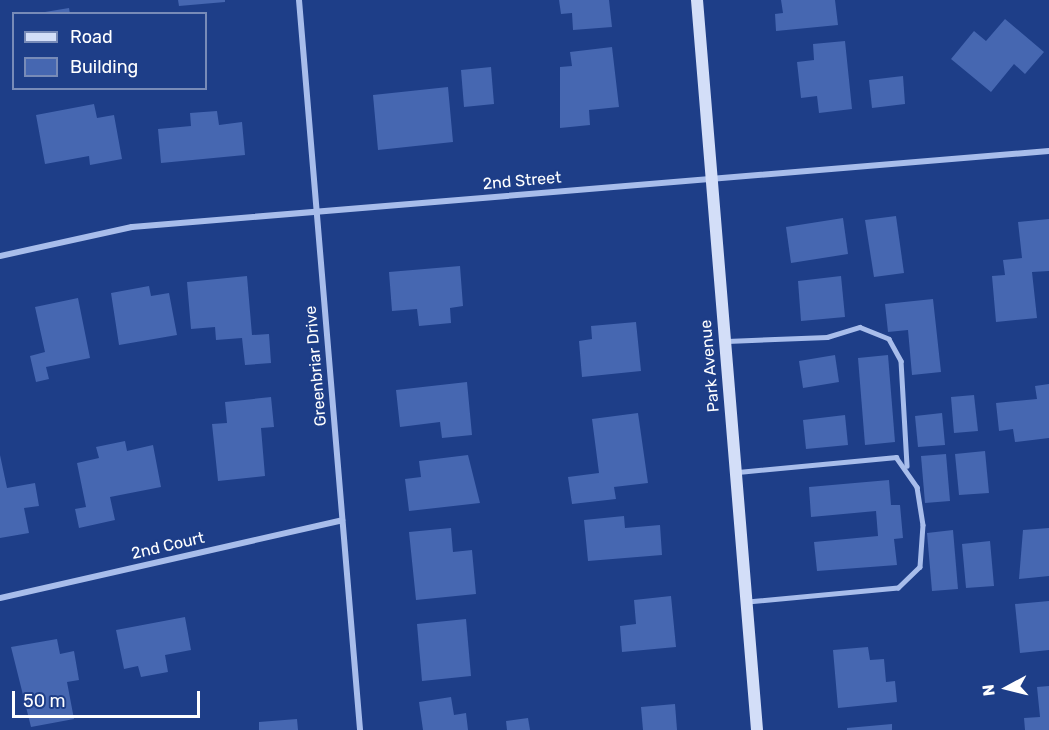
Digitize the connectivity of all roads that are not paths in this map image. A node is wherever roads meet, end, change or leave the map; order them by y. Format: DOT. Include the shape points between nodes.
graph roads {
  1 [pos="299,0"];
  2 [pos="697,0"];
  3 [pos="1049,151"];
  4 [pos="711,179"];
  5 [pos="317,211"];
  6 [pos="0,256"];
  7 [pos="724,341"];
  8 [pos="907,466"];
  9 [pos="735,472"];
  10 [pos="342,520"];
  11 [pos="0,598"];
  12 [pos="746,602"];
  13 [pos="360,730"];
  14 [pos="757,730"];
  1 -- 5 [label="street, Greenbriar Drive"];
  2 -- 4 [label="street, Park Avenue"];
  3 -- 4 [label="street, 2nd Street"];
  4 -- 5 [label="street, 2nd Street"];
  4 -- 7 [label="street, Park Avenue"];
  5 -- 6 [label="street, 2nd Street" via="132,227"];
  5 -- 10 [label="street, Greenbriar Drive"];
  7 -- 8 [label="lane" via="827,337 860,327 889,339 900,361"];
  7 -- 9 [label="street, Park Avenue"];
  8 -- 9 [label="lane" via="896,457"];
  8 -- 12 [label="lane" via="917,487 923,525 920,567 898,588"];
  9 -- 12 [label="street, Park Avenue"];
  10 -- 11 [label="street, 2nd Court"];
  10 -- 13 [label="street, Greenbriar Drive"];
  12 -- 14 [label="street, Park Avenue"];
}
